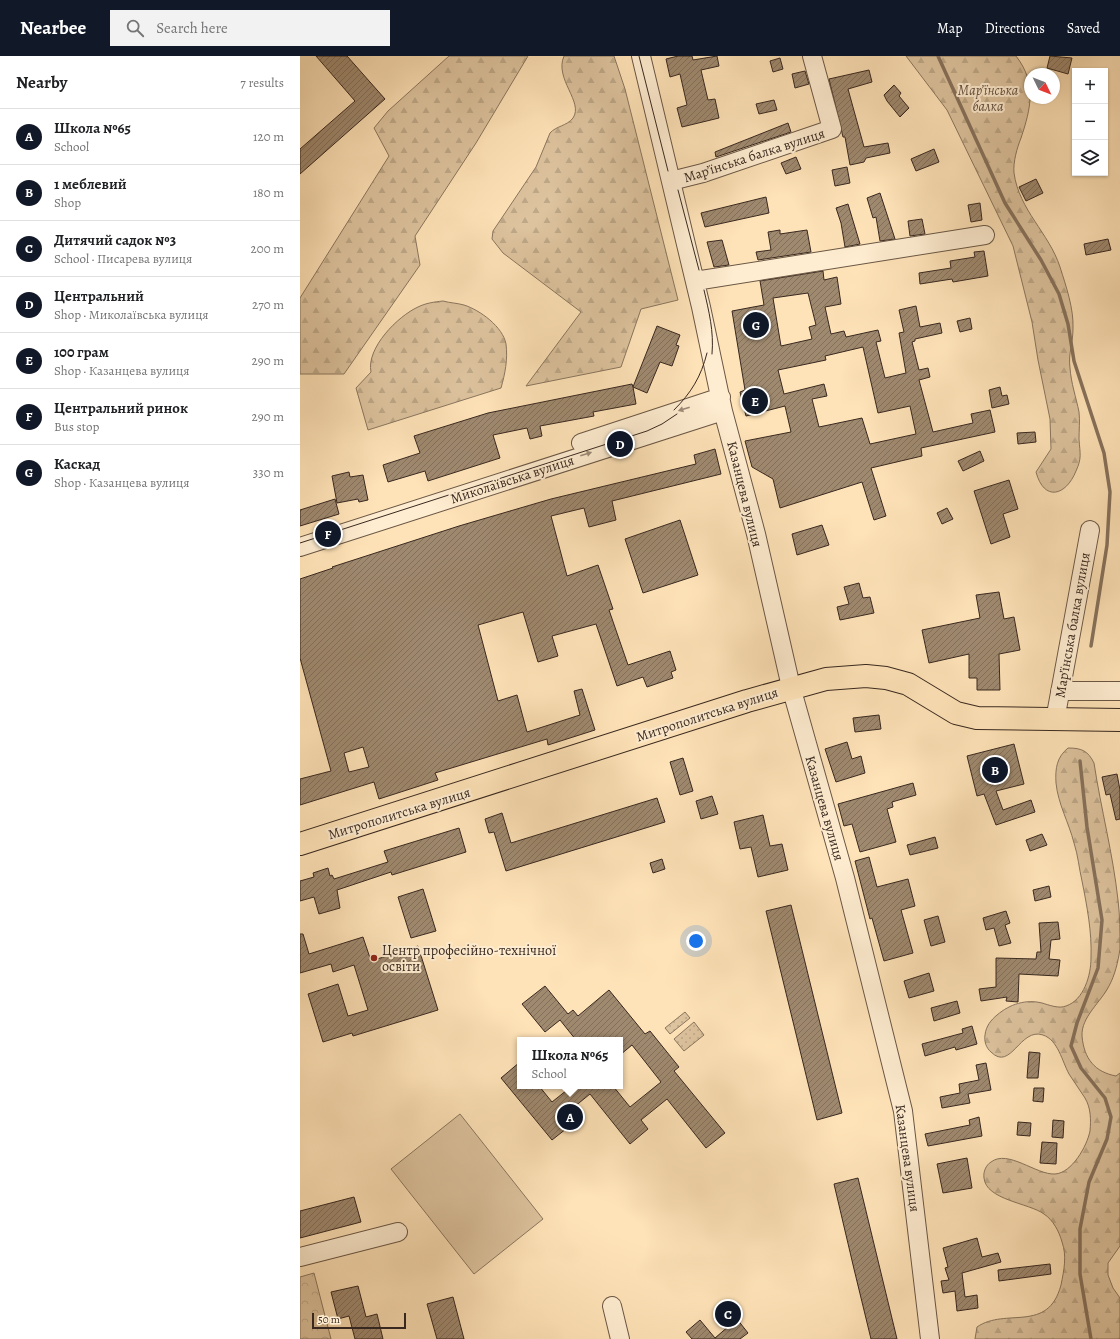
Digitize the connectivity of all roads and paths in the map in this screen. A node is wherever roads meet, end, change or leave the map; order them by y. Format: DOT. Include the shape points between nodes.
graph roads {
  1 [pos="641,56"];
  2 [pos="812,56"];
  3 [pos="671,181"];
  4 [pos="985,235"];
  5 [pos="695,281"];
  6 [pos="722,404"];
  7 [pos="1090,530"];
  8 [pos="300,535"];
  9 [pos="300,547"];
  10 [pos="791,687"];
  11 [pos="1060,691"];
  12 [pos="1120,691"];
  13 [pos="1055,720"];
  14 [pos="1120,720"];
  15 [pos="300,844"];
  16 [pos="398,1232"];
  17 [pos="300,1257"];
  18 [pos="612,1306"];
  19 [pos="620,1339"];
  20 [pos="930,1339"];
  1 -- 3 [label="street, Казанцева вулиця"];
  2 -- 3 [label="street, Мар’їнська балка вулиця" via="832,129 703,173"];
  3 -- 5 [label="street, Казанцева вулиця"];
  4 -- 5 [label="street"];
  5 -- 6 [label="street, Казанцева вулиця"];
  6 -- 8 [label="street, Миколаївська вулиця, one-way"];
  9 -- 6 [label="street, Миколаївська вулиця, one-way"];
  6 -- 10 [label="street, Казанцева вулиця" via="756,534"];
  7 -- 11 [label="street, Мар’їнська балка вулиця"];
  10 -- 13 [label="main road, Митрополитська вулиця" via="845,677 886,678 908,684 956,713 977,718"];
  10 -- 15 [label="main road, Митрополитська вулиця"];
  10 -- 20 [label="street, Казанцева вулиця" via="845,878 906,1120"];
  11 -- 12 [label="street"];
  11 -- 13 [label="street, Мар’їнська балка вулиця"];
  13 -- 14 [label="main road, Митрополитська вулиця"];
  16 -- 17 [label="street"];
  18 -- 19 [label="street"];
}
